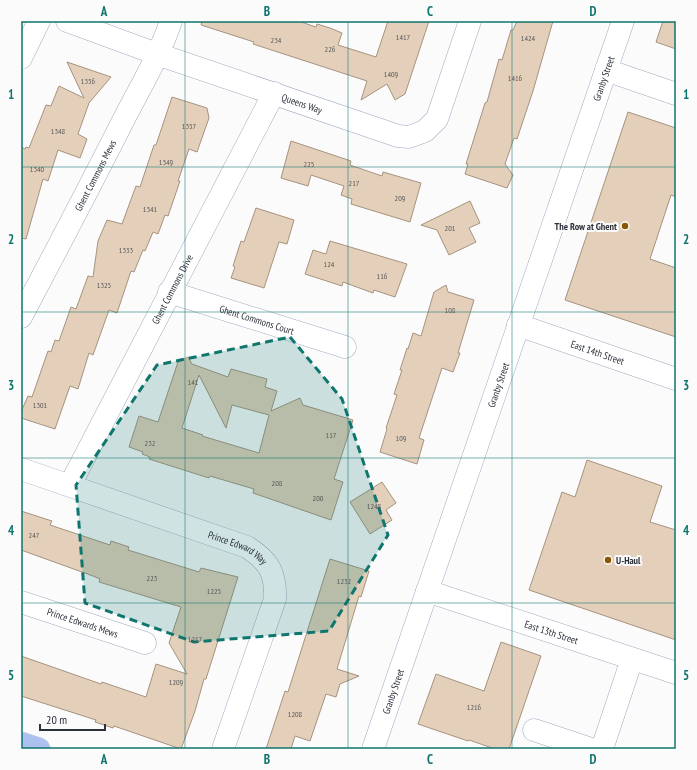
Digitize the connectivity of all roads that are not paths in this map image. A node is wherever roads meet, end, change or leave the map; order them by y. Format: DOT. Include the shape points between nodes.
graph roads {
  1 [pos="39,21"];
  2 [pos="67,21"];
  3 [pos="470,21"];
  4 [pos="623,21"];
  5 [pos="169,27"];
  6 [pos="157,54"];
  7 [pos="21,58"];
  8 [pos="606,70"];
  9 [pos="274,93"];
  10 [pos="676,94"];
  11 [pos="169,292"];
  12 [pos="21,317"];
  13 [pos="518,325"];
  14 [pos="345,347"];
  15 [pos="676,379"];
  16 [pos="21,469"];
  17 [pos="70,485"];
  18 [pos="427,591"];
  19 [pos="21,602"];
  20 [pos="144,643"];
  21 [pos="632,659"];
  22 [pos="676,673"];
  23 [pos="534,730"];
  24 [pos="21,743"];
  25 [pos="39,749"];
  26 [pos="223,749"];
  27 [pos="373,749"];
  28 [pos="591,749"];
  29 [pos="602,749"];
  1 -- 7 [label="street"];
  2 -- 6 [label="street, Queens Way"];
  3 -- 9 [label="street, Queens Way" via="437,119 425,131 409,136 398,136"];
  4 -- 8 [label="street, Granby Street"];
  5 -- 6 [label="street, Ghent Commons Mews"];
  6 -- 9 [label="street, Queens Way"];
  6 -- 12 [label="street, Ghent Commons Mews"];
  8 -- 10 [label="street"];
  8 -- 13 [label="street, Granby Street"];
  9 -- 11 [label="street, Ghent Commons Drive"];
  11 -- 14 [label="street, Ghent Commons Court"];
  11 -- 17 [label="street, Ghent Commons Drive"];
  13 -- 15 [label="street, East 14th Street"];
  13 -- 18 [label="street, Granby Street"];
  16 -- 17 [label="street, Prince Edward Way"];
  17 -- 26 [label="street, Prince Edward Way" via="247,547 260,555 271,570 276,585 275,599"];
  18 -- 21 [label="street, East 13th Street"];
  18 -- 27 [label="street, Granby Street"];
  19 -- 20 [label="street, Prince Edwards Mews"];
  21 -- 22 [label="street, East 13th Street"];
  21 -- 29 [label="street"];
  23 -- 28 [label="street"];
  24 -- 25 [label="main road"];
}
